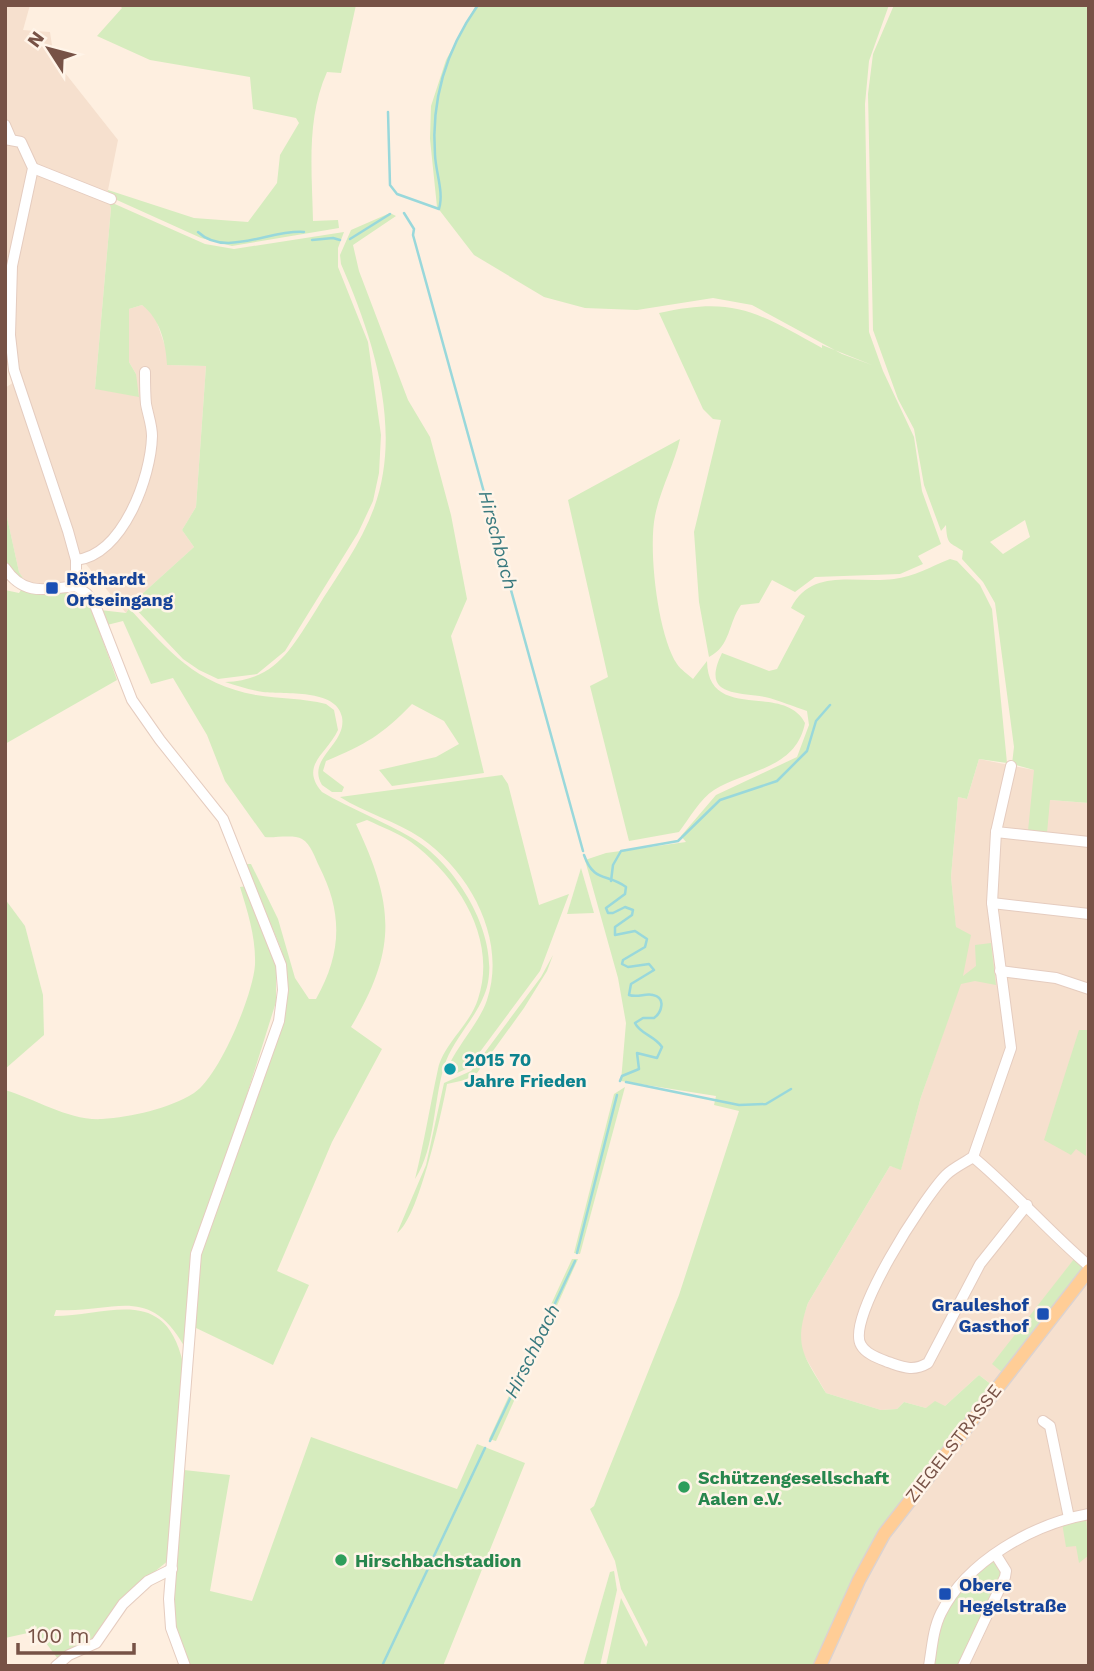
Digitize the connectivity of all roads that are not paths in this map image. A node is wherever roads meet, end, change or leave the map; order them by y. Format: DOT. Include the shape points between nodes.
graph roads {
  1 [pos="5,125"];
  2 [pos="8,139"];
  3 [pos="33,168"];
  4 [pos="110,199"];
  5 [pos="145,372"];
  6 [pos="76,560"];
  7 [pos="5,568"];
  8 [pos="76,586"];
  9 [pos="1011,766"];
  10 [pos="996,832"];
  11 [pos="1089,842"];
  12 [pos="992,903"];
  13 [pos="1089,914"];
  14 [pos="1000,971"];
  15 [pos="1089,989"];
  16 [pos="972,1157"];
  17 [pos="1027,1205"];
  18 [pos="1089,1268"];
  19 [pos="1043,1421"];
  20 [pos="1089,1514"];
  21 [pos="1069,1518"];
  22 [pos="996,1555"];
  23 [pos="172,1569"];
  24 [pos="56,1666"];
  25 [pos="185,1666"];
  26 [pos="820,1666"];
  27 [pos="929,1666"];
  28 [pos="963,1666"];
  1 -- 2 [label="street"];
  2 -- 3 [label="street" via="21,142"];
  3 -- 4 [label="street"];
  3 -- 6 [label="street" via="12,266 11,345 16,379"];
  5 -- 6 [label="street" via="152,433 138,500 133,513 108,541 93,555"];
  6 -- 8 [label="street"];
  7 -- 8 [label="street" via="20,585 35,591"];
  8 -- 23 [label="street" via="95,605 132,700 223,819 281,965 279,1021 196,1254"];
  9 -- 10 [label="street"];
  10 -- 11 [label="street"];
  10 -- 12 [label="street"];
  12 -- 13 [label="street"];
  12 -- 14 [label="street"];
  14 -- 15 [label="street" via="1056,978"];
  14 -- 16 [label="street" via="1011,1048"];
  16 -- 17 [label="street"];
  16 -- 17 [label="street" via="933,1190 873,1289 858,1333 860,1344 870,1355 905,1368 928,1363 980,1264"];
  17 -- 18 [label="street"];
  18 -- 26 [label="main road, ZIEGELSTRASSE" via="884,1534"];
  19 -- 21 [label="street" via="1050,1426"];
  20 -- 21 [label="street"];
  21 -- 22 [label="street"];
  22 -- 27 [label="street" via="953,1593 940,1616"];
  22 -- 28 [label="street" via="1005,1577"];
  23 -- 24 [label="street" via="148,1581 123,1604 96,1643"];
  23 -- 25 [label="street" via="169,1613"];
}
